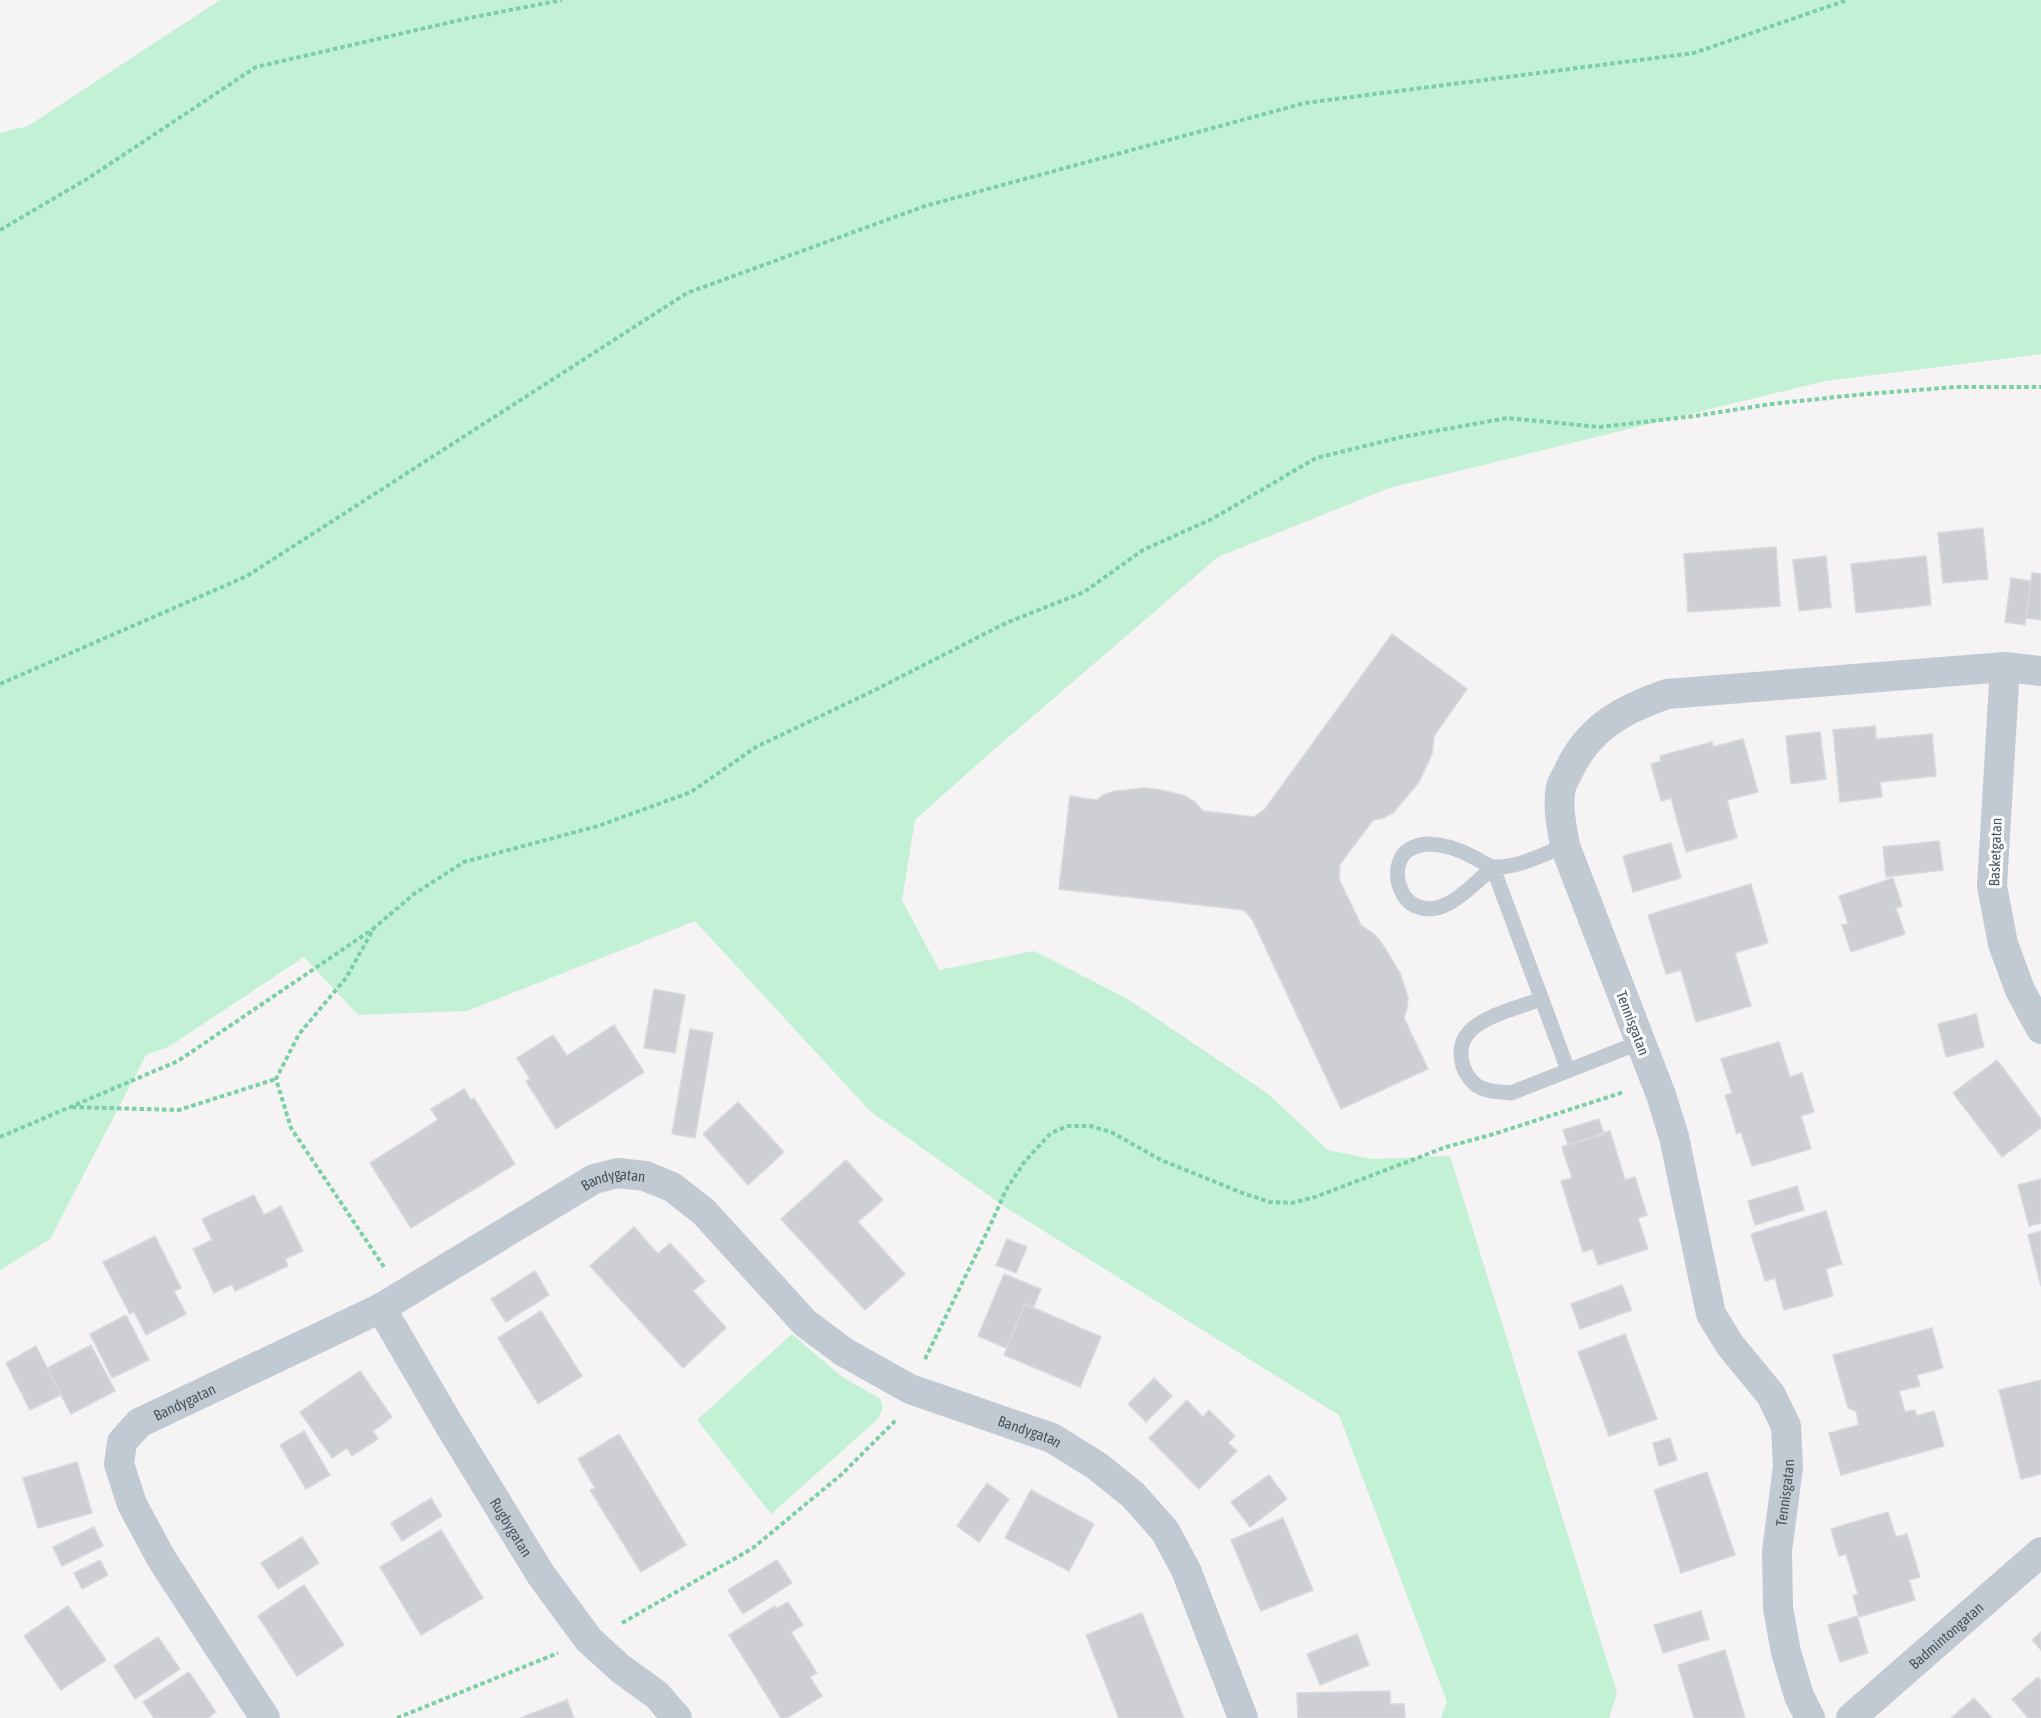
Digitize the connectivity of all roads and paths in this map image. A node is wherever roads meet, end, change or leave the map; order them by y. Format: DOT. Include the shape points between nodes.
graph roads {
  1 [pos="562,0"];
  2 [pos="1847,0"];
  3 [pos="0,230"];
  4 [pos="2041,387"];
  5 [pos="2006,667"];
  6 [pos="2041,671"];
  7 [pos="0,684"];
  8 [pos="1565,846"];
  9 [pos="1493,867"];
  10 [pos="374,928"];
  11 [pos="1541,999"];
  12 [pos="2041,1029"];
  13 [pos="1641,1042"];
  14 [pos="1568,1070"];
  15 [pos="276,1079"];
  16 [pos="1656,1082"];
  17 [pos="69,1107"];
  18 [pos="0,1137"];
  19 [pos="392,1302"];
  20 [pos="910,1389"];
  21 [pos="2041,1552"];
  22 [pos="589,1640"];
  23 [pos="265,1718"];
  24 [pos="397,1718"];
  25 [pos="677,1718"];
  26 [pos="1243,1718"];
  27 [pos="1810,1718"];
  28 [pos="1851,1718"];
  1 -- 3 [label="path" via="256,67 87,179"];
  2 -- 7 [label="path" via="1694,53 1305,103 925,206 687,293 247,576"];
  4 -- 10 [label="path" via="1956,387 1866,394 1600,427 1507,418 1316,458 1212,519 1143,550 1084,592 1006,623 756,747 691,792 598,826 464,861 414,894"];
  5 -- 6 [label="street, Tennisgatan"];
  5 -- 8 [label="street, Tennisgatan" via="1667,694 1635,705 1608,721 1578,752 1561,787 1560,820"];
  5 -- 12 [label="street, Basketgatan" via="1992,886 2003,944 2019,990"];
  8 -- 9 [label="lane" via="1512,865"];
  8 -- 13 [label="street, Tennisgatan"];
  9 -- 9 [label="lane" via="1454,848 1418,845 1404,854 1398,868 1398,883 1413,905 1426,910 1440,908 1453,902"];
  9 -- 11 [label="lane"];
  10 -- 15 [label="path" via="346,978 299,1034"];
  10 -- 17 [label="path" via="178,1061"];
  11 -- 14 [label="lane"];
  11 -- 14 [label="lane" via="1471,1029 1460,1055 1464,1071 1476,1086 1511,1093"];
  13 -- 14 [label="lane"];
  13 -- 16 [label="street, Tennisgatan"];
  15 -- 17 [label="path" via="179,1110"];
  15 -- 19 [label="path" via="291,1128"];
  16 -- 20 [label="path" via="1446,1147 1292,1203 1270,1202 1245,1194 1161,1160 1111,1132 1090,1126 1068,1126 1052,1133 1025,1161 1005,1190"];
  16 -- 27 [label="street, Tennisgatan" via="1674,1137 1711,1314 1730,1345 1771,1395 1786,1426 1788,1467 1777,1551 1778,1608 1786,1652"];
  17 -- 18 [label="path"];
  19 -- 20 [label="street, Bandygatan" via="594,1179 618,1173 645,1176 672,1187 704,1212 805,1323 844,1352"];
  19 -- 22 [label="street, Rugbygatan" via="448,1423 541,1575"];
  19 -- 23 [label="street, Bandygatan" via="139,1423 122,1442 119,1464 132,1504 161,1558"];
  20 -- 22 [label="path" via="897,1419 842,1474 753,1548"];
  20 -- 26 [label="street, Bandygatan" via="1052,1438 1097,1466 1133,1496 1165,1531 1186,1570"];
  21 -- 28 [label="street, Badmintongatan"];
  22 -- 24 [label="path"];
  22 -- 25 [label="street, Rugbygatan" via="657,1695"];
}
